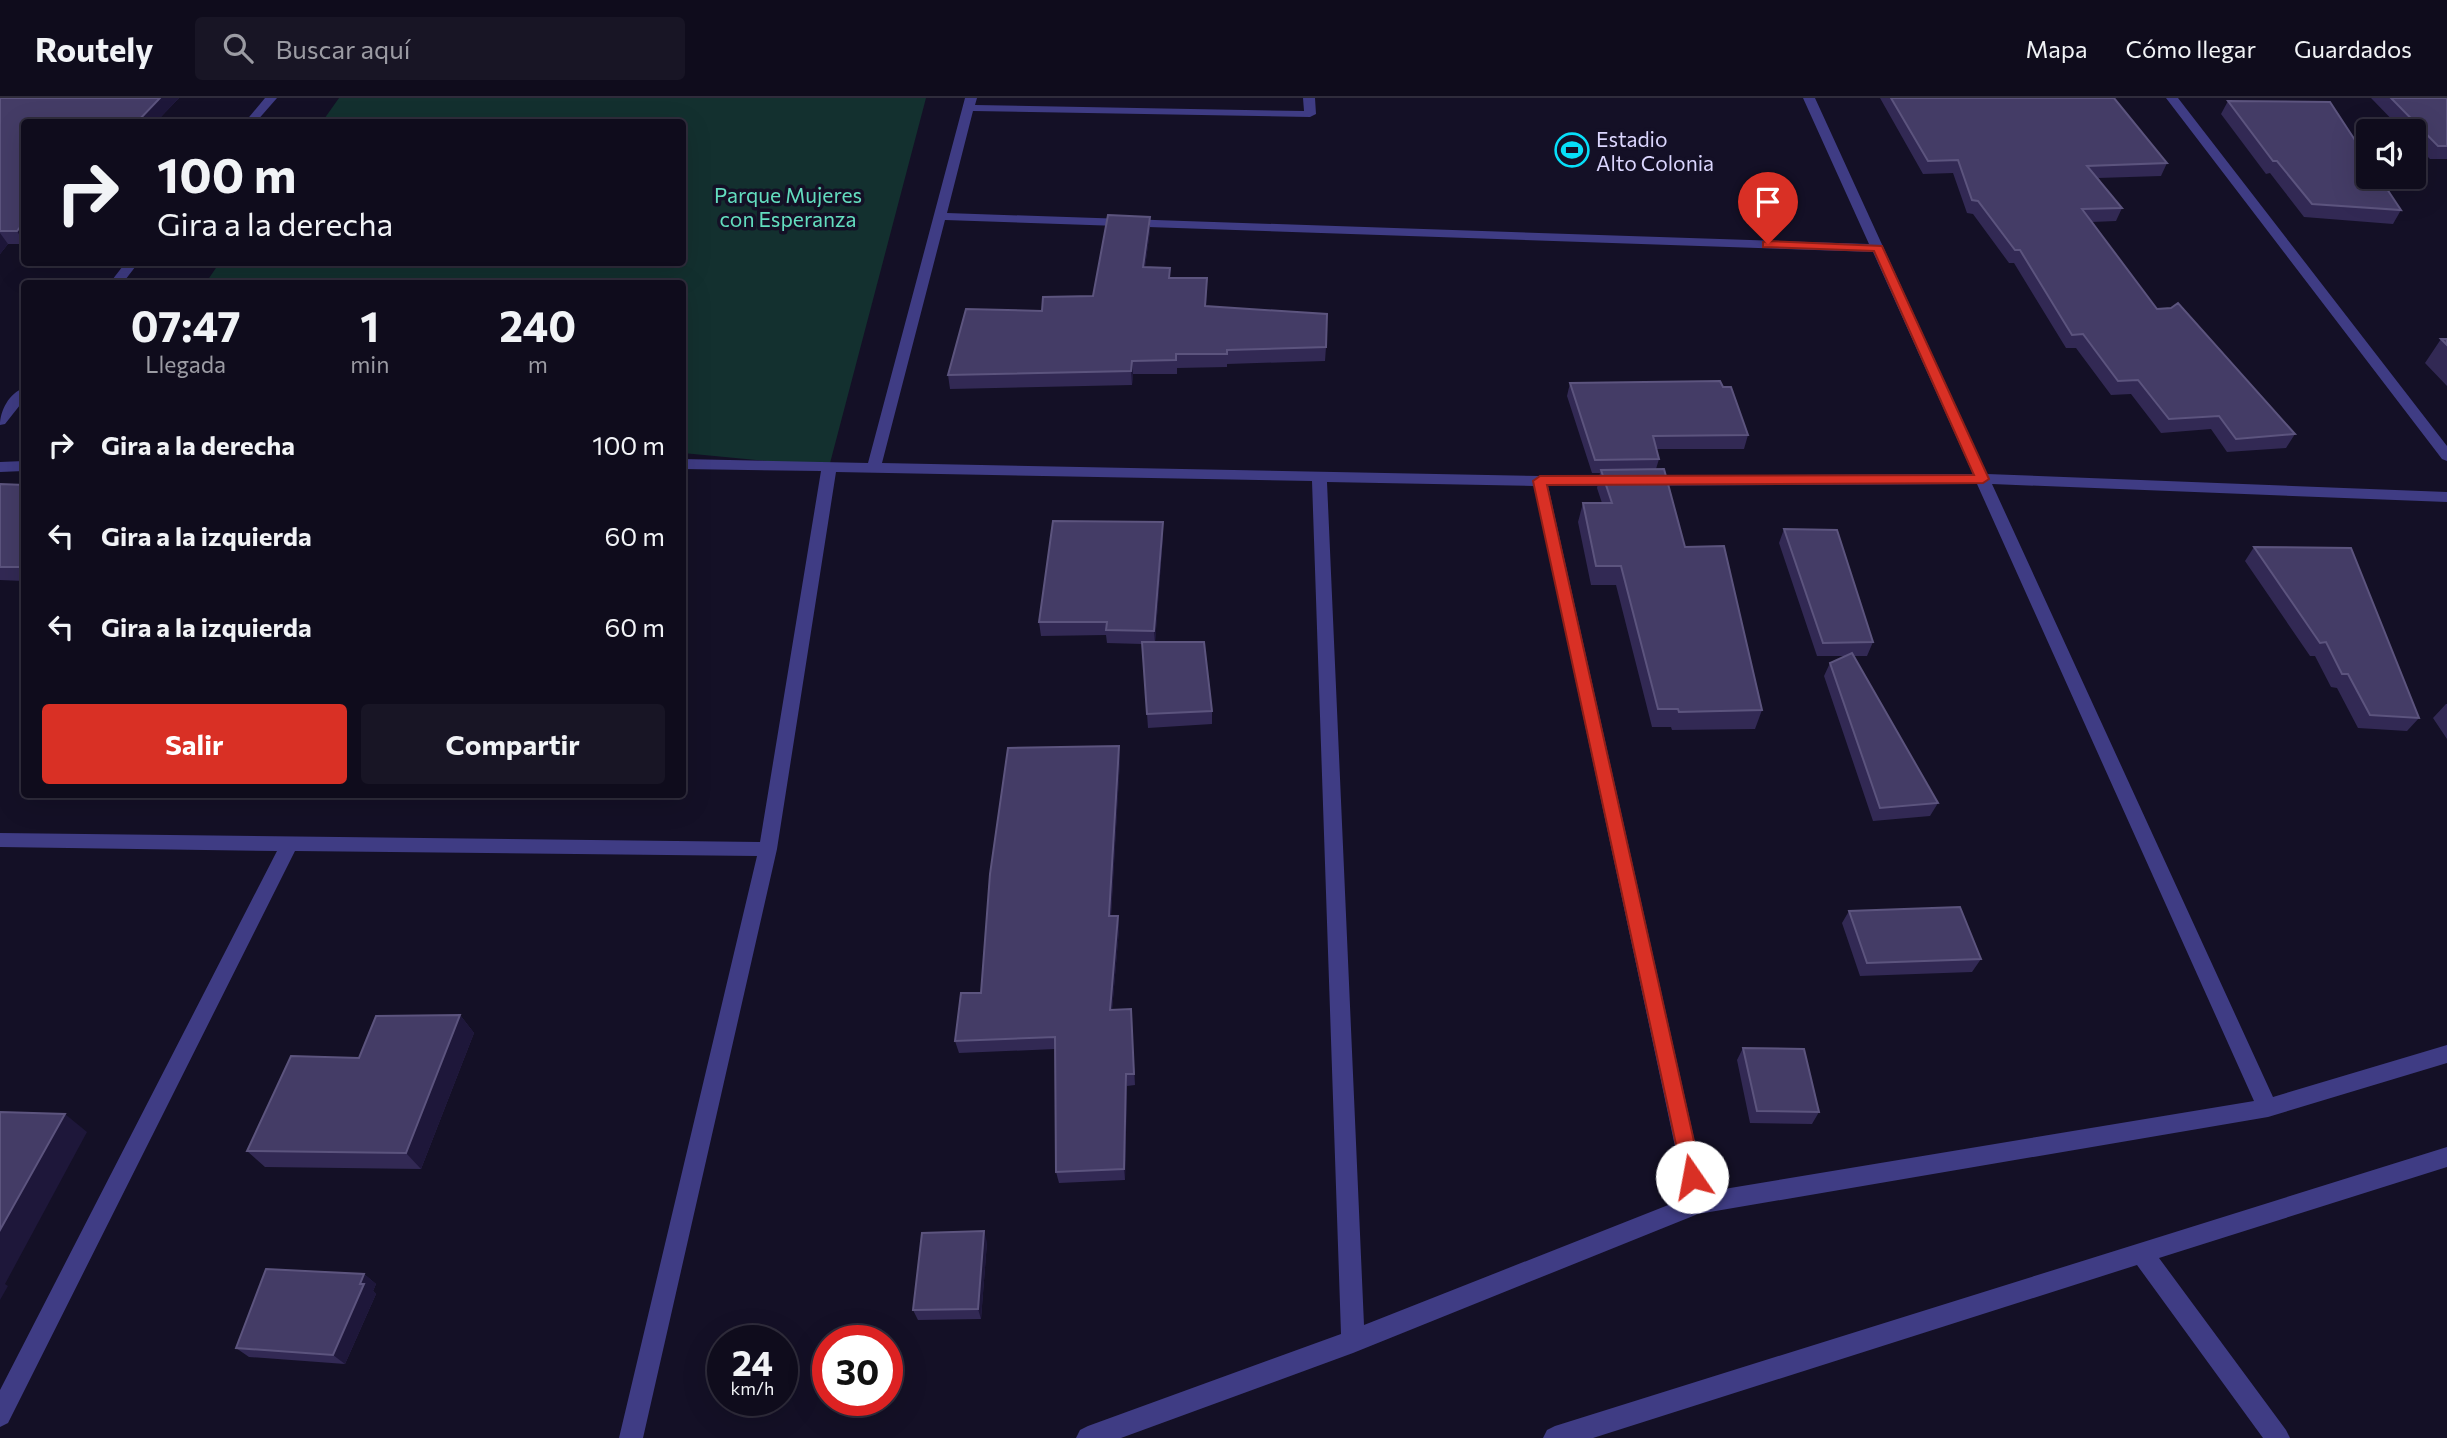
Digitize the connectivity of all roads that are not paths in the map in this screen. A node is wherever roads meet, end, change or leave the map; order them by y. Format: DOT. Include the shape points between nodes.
graph roads {
  1 [pos="271,98"];
  2 [pos="1309,98"];
  3 [pos="1810,98"];
  4 [pos="2172,98"];
  5 [pos="970,103"];
  6 [pos="253,119"];
  7 [pos="940,216"];
  8 [pos="1878,248"];
  9 [pos="130,266"];
  10 [pos="118,280"];
  11 [pos="21,396"];
  12 [pos="0,421"];
  13 [pos="2447,456"];
  14 [pos="686,464"];
  15 [pos="21,466"];
  16 [pos="0,467"];
  17 [pos="829,467"];
  18 [pos="874,467"];
  19 [pos="1319,476"];
  20 [pos="1983,479"];
  21 [pos="1540,481"];
  22 [pos="2447,497"];
  23 [pos="0,840"];
  24 [pos="289,844"];
  25 [pos="768,849"];
  26 [pos="2447,1054"];
  27 [pos="2268,1108"];
  28 [pos="2447,1157"];
  29 [pos="1698,1204"];
  30 [pos="2141,1252"];
  31 [pos="1353,1341"];
  32 [pos="0,1415"];
  33 [pos="631,1438"];
  34 [pos="1088,1438"];
  35 [pos="1558,1438"];
  36 [pos="2278,1438"];
  1 -- 6 [label="street"];
  2 -- 5 [label="street" via="1310,114"];
  3 -- 8 [label="street"];
  4 -- 13 [label="street"];
  5 -- 7 [label="street"];
  7 -- 8 [label="street"];
  7 -- 18 [label="street"];
  8 -- 20 [label="street"];
  9 -- 10 [label="street"];
  11 -- 12 [label="street"];
  14 -- 17 [label="street"];
  15 -- 16 [label="street"];
  17 -- 18 [label="street"];
  17 -- 25 [label="street"];
  18 -- 19 [label="street"];
  19 -- 21 [label="street"];
  19 -- 31 [label="street"];
  20 -- 21 [label="street"];
  20 -- 22 [label="street"];
  20 -- 27 [label="street"];
  21 -- 29 [label="street"];
  23 -- 24 [label="street"];
  24 -- 25 [label="street"];
  24 -- 32 [label="street"];
  25 -- 33 [label="street"];
  26 -- 27 [label="street"];
  27 -- 29 [label="street"];
  28 -- 30 [label="street"];
  29 -- 31 [label="street"];
  30 -- 35 [label="street"];
  30 -- 36 [label="street"];
  31 -- 34 [label="street"];
}
